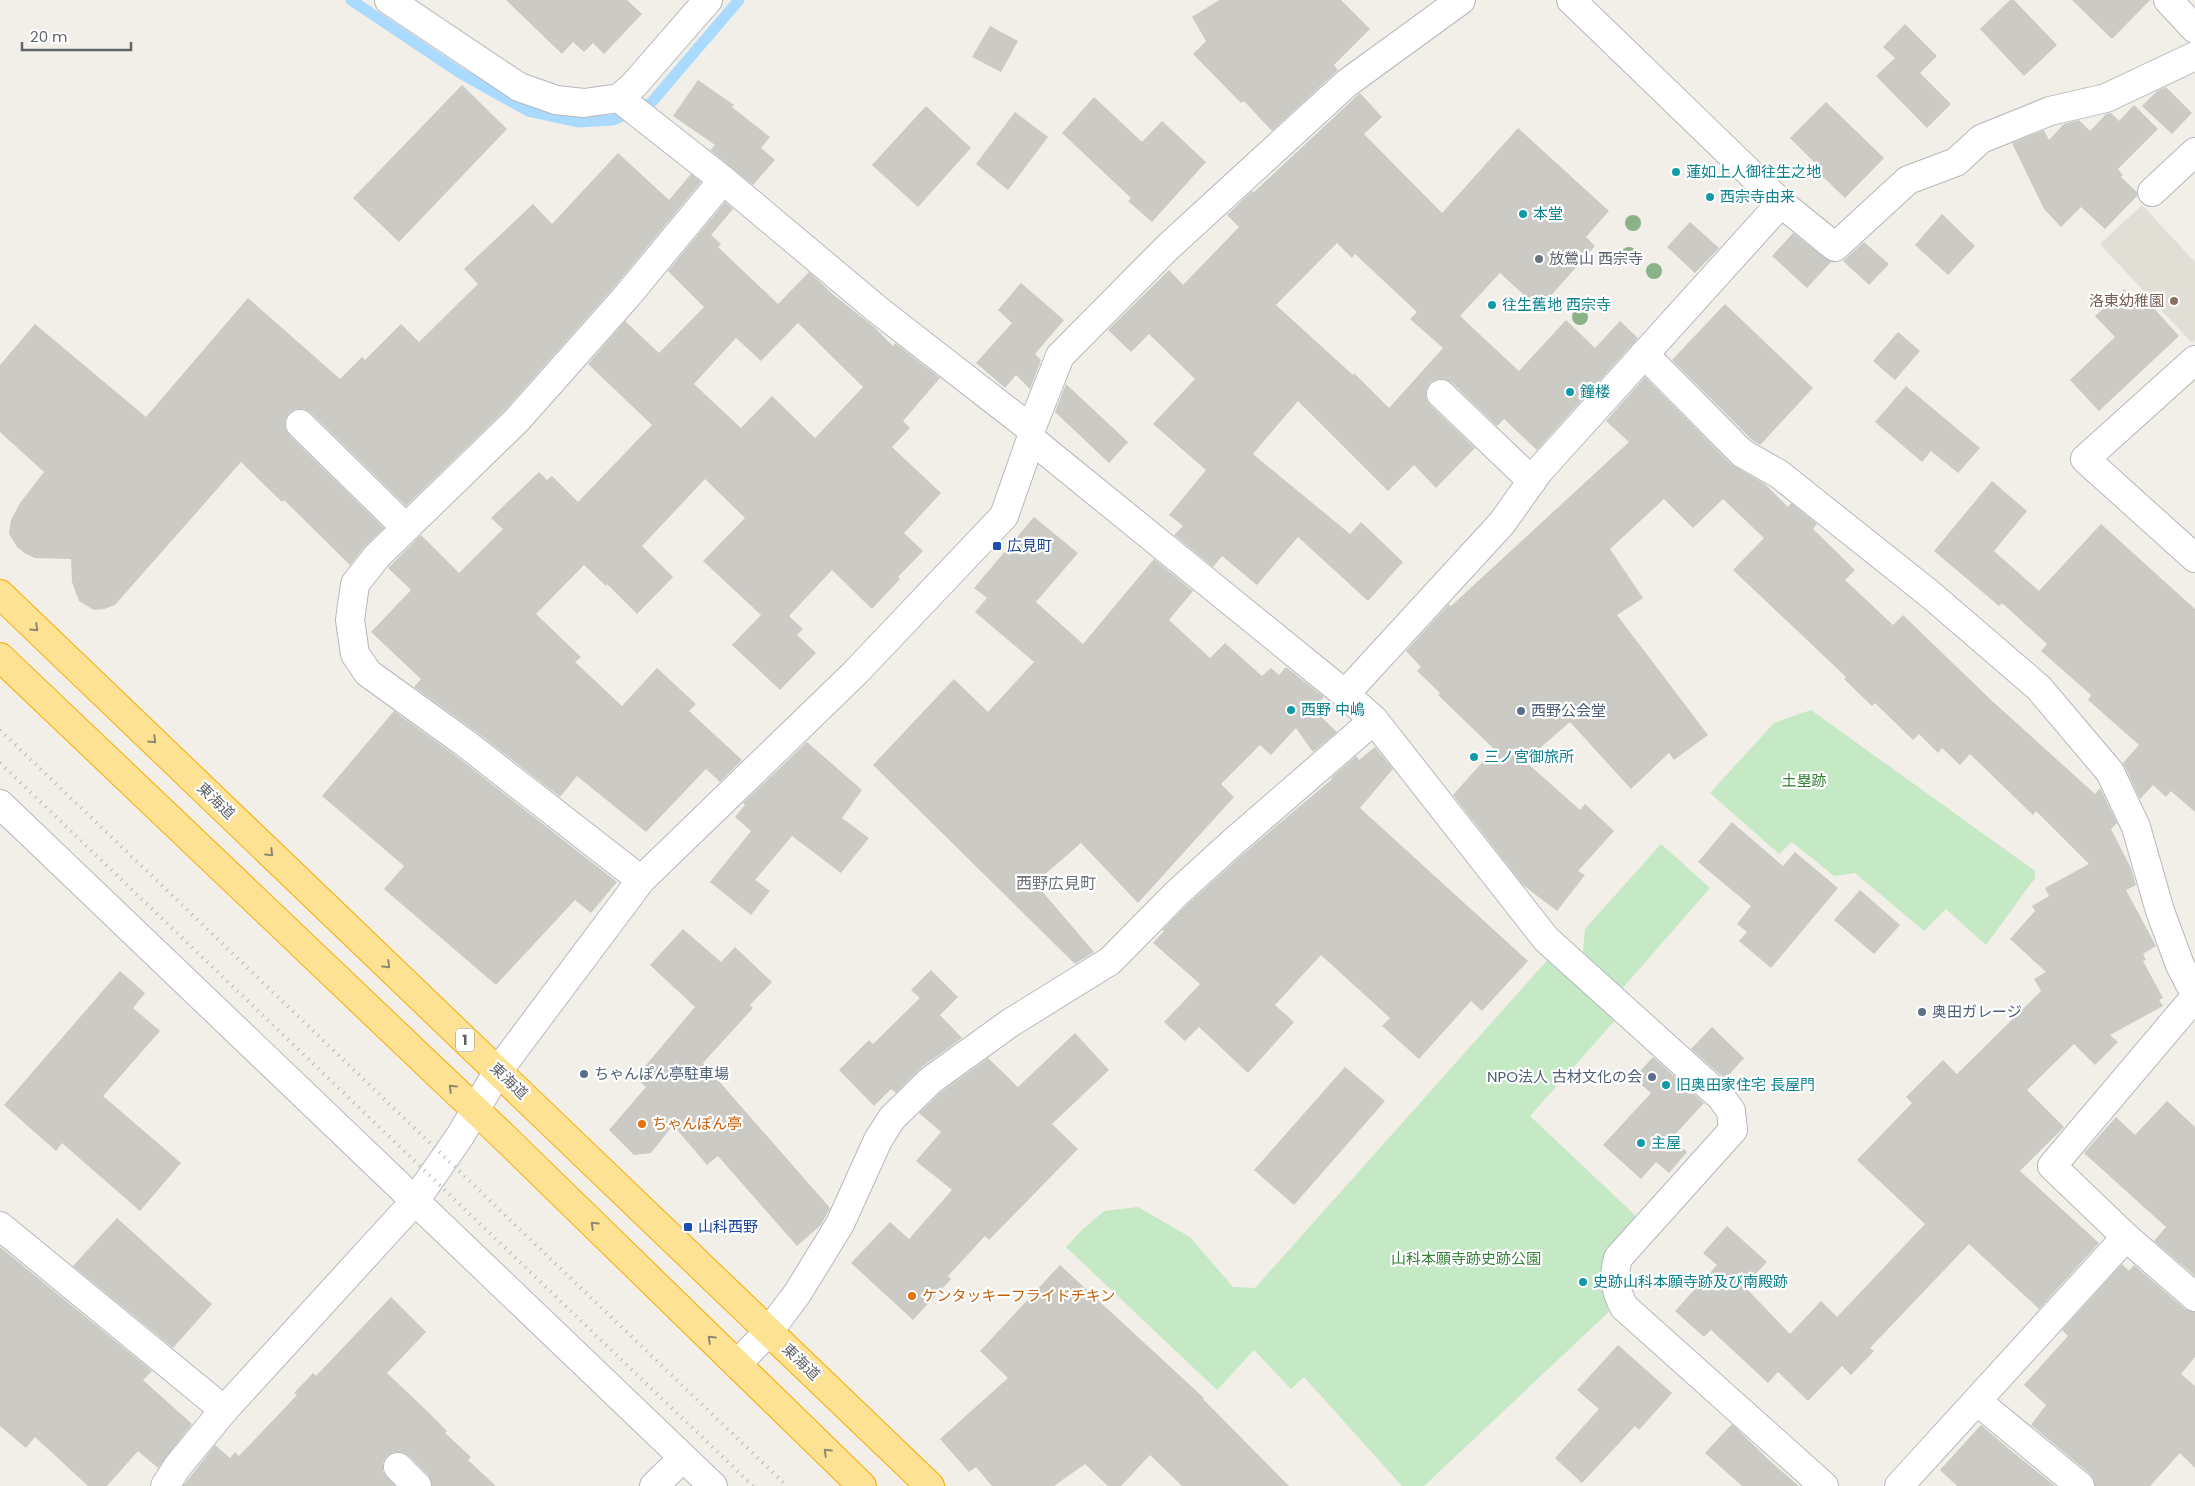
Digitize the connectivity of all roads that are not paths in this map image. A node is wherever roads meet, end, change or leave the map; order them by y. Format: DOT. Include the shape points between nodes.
graph roads {
  1 [pos="389,0"];
  2 [pos="708,0"];
  3 [pos="1462,0"];
  4 [pos="1571,0"];
  5 [pos="2168,0"];
  6 [pos="2195,29"];
  7 [pos="2195,56"];
  8 [pos="619,98"];
  9 [pos="2195,152"];
  10 [pos="723,180"];
  11 [pos="2152,192"];
  12 [pos="1781,203"];
  13 [pos="1644,354"];
  14 [pos="2195,360"];
  15 [pos="1440,394"];
  16 [pos="300,424"];
  17 [pos="1031,434"];
  18 [pos="1532,481"];
  19 [pos="406,528"];
  20 [pos="2195,558"];
  21 [pos="0,594"];
  22 [pos="0,657"];
  23 [pos="1345,694"];
  24 [pos="1374,720"];
  25 [pos="0,804"];
  26 [pos="641,880"];
  27 [pos="2195,995"];
  28 [pos="498,1071"];
  29 [pos="475,1110"];
  30 [pos="415,1201"];
  31 [pos="0,1226"];
  32 [pos="2126,1237"];
  33 [pos="2195,1297"];
  34 [pos="769,1331"];
  35 [pos="737,1364"];
  36 [pos="1976,1401"];
  37 [pos="224,1410"];
  38 [pos="683,1458"];
  39 [pos="398,1467"];
  40 [pos="165,1486"];
  41 [pos="417,1486"];
  42 [pos="654,1486"];
  43 [pos="713,1486"];
  44 [pos="862,1486"];
  45 [pos="930,1486"];
  46 [pos="1824,1486"];
  47 [pos="1899,1486"];
  48 [pos="2080,1486"];
  1 -- 8 [label="street" via="519,87 556,100 584,103"];
  2 -- 8 [label="street"];
  3 -- 17 [label="street" via="1347,83 1168,247 1060,356"];
  4 -- 12 [label="street"];
  5 -- 6 [label="street"];
  7 -- 12 [label="street" via="2106,98 2050,111 1980,139 1956,162 1908,180 1835,247"];
  8 -- 10 [label="street"];
  9 -- 11 [label="street"];
  10 -- 17 [label="street"];
  10 -- 19 [label="street" via="627,296 517,420"];
  12 -- 13 [label="street"];
  13 -- 18 [label="street"];
  13 -- 27 [label="street" via="1742,453 1779,474 1931,595 2039,688 2110,772 2136,827 2160,911 2180,966"];
  14 -- 20 [label="street" via="2085,459"];
  15 -- 18 [label="street"];
  16 -- 19 [label="street"];
  17 -- 23 [label="street"];
  17 -- 26 [label="street" via="1004,516 855,673"];
  18 -- 23 [label="street" via="1502,522"];
  19 -- 26 [label="street" via="377,556 355,584 350,620 354,654 368,673 465,743"];
  21 -- 28 [label="highway, 東海道 / 1, one-way"];
  29 -- 22 [label="highway, one-way"];
  23 -- 24 [label="street"];
  24 -- 34 [label="street" via="1177,893 1110,961 1002,1028 932,1080 892,1118 878,1140 840,1224 798,1294"];
  24 -- 46 [label="street" via="1546,939 1721,1097 1731,1112 1733,1130 1618,1258 1615,1279 1618,1294 1624,1306"];
  25 -- 30 [label="street"];
  26 -- 28 [label="street"];
  27 -- 32 [label="street" via="2052,1166"];
  28 -- 29 [label="street"];
  28 -- 34 [label="highway, 東海道 / 1"];
  29 -- 30 [label="street"];
  35 -- 29 [label="highway, one-way"];
  30 -- 37 [label="street"];
  30 -- 38 [label="street"];
  31 -- 37 [label="street"];
  32 -- 33 [label="street"];
  32 -- 36 [label="street"];
  34 -- 35 [label="street"];
  34 -- 45 [label="highway, 東海道 / 1"];
  44 -- 35 [label="highway, one-way"];
  36 -- 47 [label="street"];
  36 -- 48 [label="street"];
  37 -- 40 [label="street"];
  38 -- 42 [label="street"];
  38 -- 43 [label="street"];
  39 -- 41 [label="street"];
}
